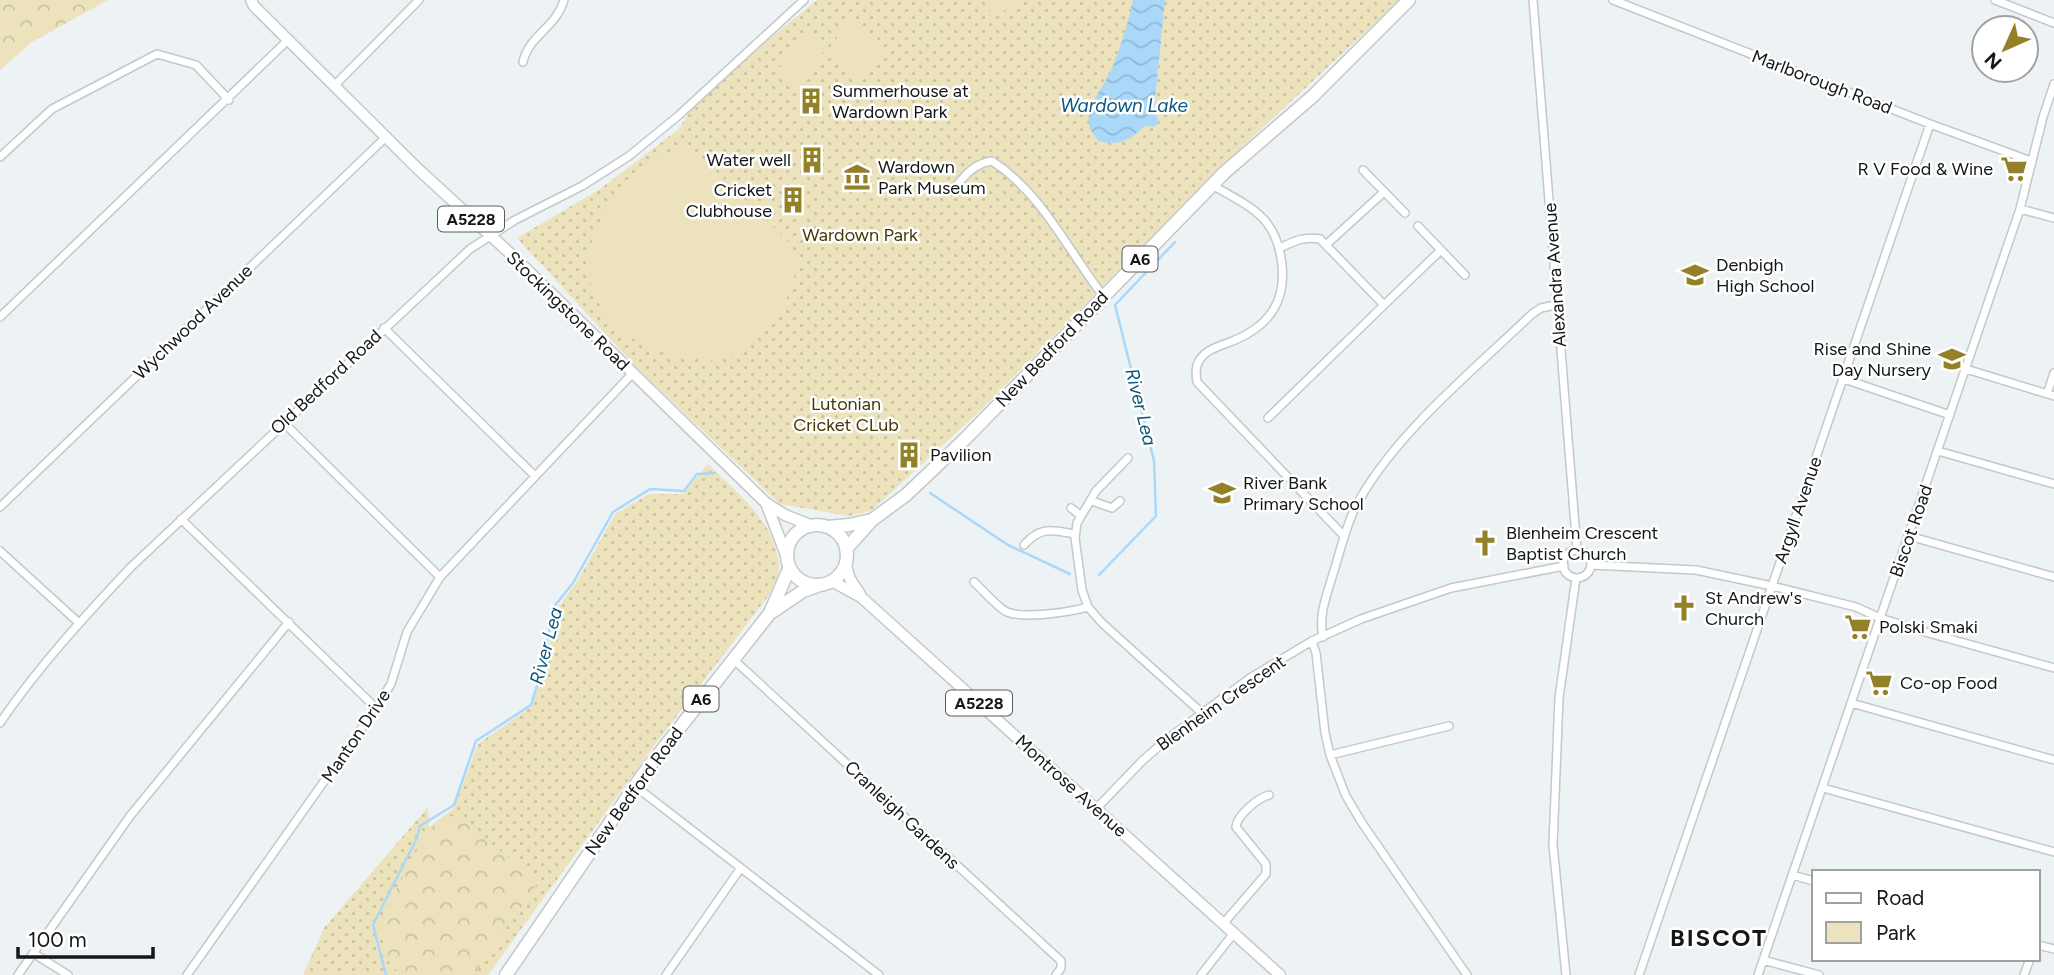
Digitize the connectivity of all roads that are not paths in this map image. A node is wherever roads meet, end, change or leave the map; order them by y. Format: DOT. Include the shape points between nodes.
graph roads {
  1 [pos="251,0"];
  2 [pos="419,0"];
  3 [pos="564,0"];
  4 [pos="804,0"];
  5 [pos="1409,0"];
  6 [pos="1533,0"];
  7 [pos="1613,0"];
  8 [pos="1995,0"];
  9 [pos="2054,23"];
  10 [pos="288,40"];
  11 [pos="523,62"];
  12 [pos="2054,83"];
  13 [pos="334,86"];
  14 [pos="229,100"];
  15 [pos="1930,124"];
  16 [pos="386,137"];
  17 [pos="0,157"];
  18 [pos="2031,161"];
  19 [pos="1363,170"];
  20 [pos="1212,185"];
  21 [pos="952,191"];
  22 [pos="1384,192"];
  23 [pos="2020,209"];
  24 [pos="1405,213"];
  25 [pos="2054,218"];
  26 [pos="1418,226"];
  27 [pos="489,236"];
  28 [pos="1326,244"];
  29 [pos="1280,248"];
  30 [pos="1441,250"];
  31 [pos="1465,275"];
  32 [pos="1104,297"];
  33 [pos="1384,305"];
  34 [pos="1556,305"];
  35 [pos="0,317"];
  36 [pos="384,328"];
  37 [pos="1966,369"];
  38 [pos="2054,373"];
  39 [pos="632,374"];
  40 [pos="1843,379"];
  41 [pos="2051,395"];
  42 [pos="1950,415"];
  43 [pos="1268,418"];
  44 [pos="283,422"];
  45 [pos="1938,451"];
  46 [pos="1128,458"];
  47 [pos="535,476"];
  48 [pos="2054,484"];
  49 [pos="1091,501"];
  50 [pos="1120,501"];
  51 [pos="766,503"];
  52 [pos="0,507"];
  53 [pos="1071,508"];
  54 [pos="1080,515"];
  55 [pos="181,519"];
  56 [pos="873,520"];
  57 [pos="810,526"];
  58 [pos="827,527"];
  59 [pos="1075,534"];
  60 [pos="1344,536"];
  61 [pos="1909,536"];
  62 [pos="1024,545"];
  63 [pos="846,548"];
  64 [pos="1577,550"];
  65 [pos="0,551"];
  66 [pos="786,555"];
  67 [pos="846,565"];
  68 [pos="1591,565"];
  69 [pos="1564,566"];
  70 [pos="789,569"];
  71 [pos="440,576"];
  72 [pos="2054,577"];
  73 [pos="1576,578"];
  74 [pos="832,582"];
  75 [pos="974,582"];
  76 [pos="817,586"];
  77 [pos="1772,586"];
  78 [pos="861,597"];
  79 [pos="1088,607"];
  80 [pos="770,613"];
  81 [pos="1880,618"];
  82 [pos="289,622"];
  83 [pos="79,623"];
  84 [pos="1323,637"];
  85 [pos="1312,642"];
  86 [pos="732,658"];
  87 [pos="2054,668"];
  88 [pos="1851,703"];
  89 [pos="376,708"];
  90 [pos="1202,713"];
  91 [pos="0,723"];
  92 [pos="1449,726"];
  93 [pos="1330,755"];
  94 [pos="2054,760"];
  95 [pos="635,786"];
  96 [pos="1823,788"];
  97 [pos="1269,795"];
  98 [pos="1096,809"];
  99 [pos="2054,852"];
  100 [pos="740,869"];
  101 [pos="1792,875"];
  102 [pos="1812,880"];
  103 [pos="1223,923"];
  104 [pos="1234,933"];
  105 [pos="33,953"];
  106 [pos="1763,960"];
  107 [pos="18,975"];
  108 [pos="68,975"];
  109 [pos="187,975"];
  110 [pos="506,975"];
  111 [pos="666,975"];
  112 [pos="879,975"];
  113 [pos="1056,975"];
  114 [pos="1201,975"];
  115 [pos="1280,975"];
  116 [pos="1467,975"];
  117 [pos="1566,975"];
  118 [pos="1639,975"];
  119 [pos="1758,975"];
  120 [pos="1819,975"];
  1 -- 10 [label="main road, Stockingstone Road / A5228"];
  2 -- 13 [label="street"];
  3 -- 11 [label="street" via="560,14 526,50"];
  4 -- 27 [label="street, Old Bedford Road" via="629,156"];
  5 -- 20 [label="highway, New Bedford Road / A6" via="1312,96"];
  6 -- 34 [label="street, Alexandra Avenue"];
  7 -- 15 [label="street, Marlborough Road"];
  8 -- 9 [label="street"];
  10 -- 13 [label="main road, Stockingstone Road / A5228"];
  10 -- 14 [label="street"];
  12 -- 18 [label="street, Biscot Road"];
  13 -- 16 [label="main road, Stockingstone Road / A5228"];
  14 -- 17 [label="street" via="196,65 158,54 52,109"];
  14 -- 35 [label="street"];
  15 -- 18 [label="street, Marlborough Road"];
  15 -- 40 [label="street, Argyll Avenue"];
  16 -- 27 [label="main road, Stockingstone Road / A5228"];
  16 -- 52 [label="street, Wychwood Avenue"];
  18 -- 23 [label="street, Biscot Road"];
  19 -- 22 [label="street"];
  20 -- 29 [label="street" via="1259,213"];
  20 -- 32 [label="highway, New Bedford Road / A6"];
  21 -- 32 [label="street" via="980,163 992,161 1010,173 1042,208"];
  22 -- 24 [label="street"];
  22 -- 28 [label="street"];
  23 -- 25 [label="street"];
  23 -- 37 [label="street, Biscot Road"];
  26 -- 30 [label="street"];
  27 -- 36 [label="street, Old Bedford Road"];
  27 -- 39 [label="main road, Stockingstone Road / A5228"];
  28 -- 29 [label="street" via="1310,237"];
  28 -- 33 [label="street"];
  29 -- 60 [label="street" via="1282,294 1275,309 1244,337 1209,350 1199,361 1197,382"];
  30 -- 31 [label="street"];
  30 -- 33 [label="street"];
  32 -- 56 [label="highway, New Bedford Road / A6" via="965,439"];
  33 -- 43 [label="street"];
  34 -- 60 [label="street" via="1532,314 1409,435 1366,490"];
  34 -- 64 [label="street, Alexandra Avenue"];
  36 -- 44 [label="street, Old Bedford Road"];
  36 -- 47 [label="street"];
  37 -- 41 [label="street"];
  37 -- 42 [label="street, Biscot Road"];
  38 -- 41 [label="street"];
  39 -- 47 [label="street, Manton Drive"];
  39 -- 51 [label="main road, Stockingstone Road / A5228"];
  40 -- 42 [label="street"];
  40 -- 77 [label="street, Argyll Avenue"];
  42 -- 45 [label="street, Biscot Road"];
  44 -- 55 [label="street, Old Bedford Road"];
  44 -- 71 [label="street"];
  45 -- 48 [label="street"];
  45 -- 61 [label="street, Biscot Road"];
  46 -- 49 [label="street"];
  47 -- 71 [label="street, Manton Drive"];
  49 -- 50 [label="street" via="1112,508"];
  49 -- 54 [label="street"];
  51 -- 57 [label="main road, Stockingstone Road / A5228"];
  51 -- 66 [label="main road, Stockingstone Road / A5228"];
  53 -- 54 [label="street"];
  54 -- 59 [label="street"];
  55 -- 82 [label="street"];
  55 -- 83 [label="street, Old Bedford Road"];
  56 -- 58 [label="highway, New Bedford Road / A6"];
  56 -- 63 [label="highway, New Bedford Road / A6"];
  57 -- 58 [label="highway"];
  57 -- 66 [label="highway" via="793,536"];
  58 -- 63 [label="highway"];
  59 -- 62 [label="street" via="1042,530"];
  59 -- 79 [label="street"];
  60 -- 84 [label="street" via="1321,618"];
  61 -- 72 [label="street"];
  61 -- 81 [label="street, Biscot Road"];
  63 -- 67 [label="highway"];
  64 -- 68 [label="street" via="1589,556"];
  64 -- 69 [label="street" via="1568,554"];
  65 -- 83 [label="street"];
  66 -- 70 [label="highway"];
  67 -- 74 [label="highway"];
  67 -- 78 [label="main road, Montrose Avenue / A5228"];
  68 -- 73 [label="street" via="1584,576"];
  68 -- 77 [label="street" via="1696,570"];
  69 -- 73 [label="street"];
  69 -- 84 [label="street, Blenheim Crescent" via="1451,588 1391,607"];
  70 -- 76 [label="highway" via="801,582"];
  70 -- 80 [label="highway, New Bedford Road / A6"];
  71 -- 89 [label="street, Manton Drive" via="407,632 391,684"];
  73 -- 117 [label="street" via="1559,698 1553,845"];
  74 -- 76 [label="highway"];
  74 -- 78 [label="main road, Montrose Avenue / A5228"];
  75 -- 79 [label="street" via="1006,612 1044,614"];
  76 -- 80 [label="highway, New Bedford Road / A6"];
  77 -- 81 [label="street" via="1856,607"];
  77 -- 118 [label="street, Argyll Avenue"];
  78 -- 98 [label="main road, Montrose Avenue / A5228"];
  79 -- 90 [label="street"];
  80 -- 86 [label="highway, New Bedford Road / A6"];
  81 -- 87 [label="street"];
  81 -- 88 [label="street, Biscot Road"];
  82 -- 89 [label="street"];
  82 -- 105 [label="street" via="130,816"];
  83 -- 91 [label="street, Old Bedford Road"];
  84 -- 85 [label="street, Blenheim Crescent"];
  85 -- 90 [label="street, Blenheim Crescent"];
  85 -- 93 [label="street"];
  86 -- 95 [label="highway, New Bedford Road / A6"];
  86 -- 113 [label="street, Cranleigh Gardens" via="1061,961"];
  88 -- 94 [label="street"];
  88 -- 96 [label="street, Biscot Road"];
  89 -- 109 [label="street, Manton Drive"];
  90 -- 98 [label="street, Blenheim Crescent" via="1142,761"];
  92 -- 93 [label="street"];
  93 -- 116 [label="street" via="1362,823"];
  95 -- 100 [label="street"];
  95 -- 110 [label="highway, New Bedford Road / A6"];
  96 -- 99 [label="street"];
  96 -- 101 [label="street, Biscot Road"];
  97 -- 103 [label="street" via="1236,821 1266,864 1266,874"];
  98 -- 103 [label="main road, Montrose Avenue / A5228"];
  100 -- 111 [label="street"];
  100 -- 112 [label="street"];
  101 -- 102 [label="street"];
  101 -- 106 [label="street, Biscot Road"];
  103 -- 104 [label="main road, Montrose Avenue / A5228"];
  104 -- 114 [label="street"];
  104 -- 115 [label="main road, Montrose Avenue / A5228"];
  105 -- 107 [label="street"];
  105 -- 108 [label="street"];
  106 -- 119 [label="street, Biscot Road"];
  106 -- 120 [label="street"];
}
